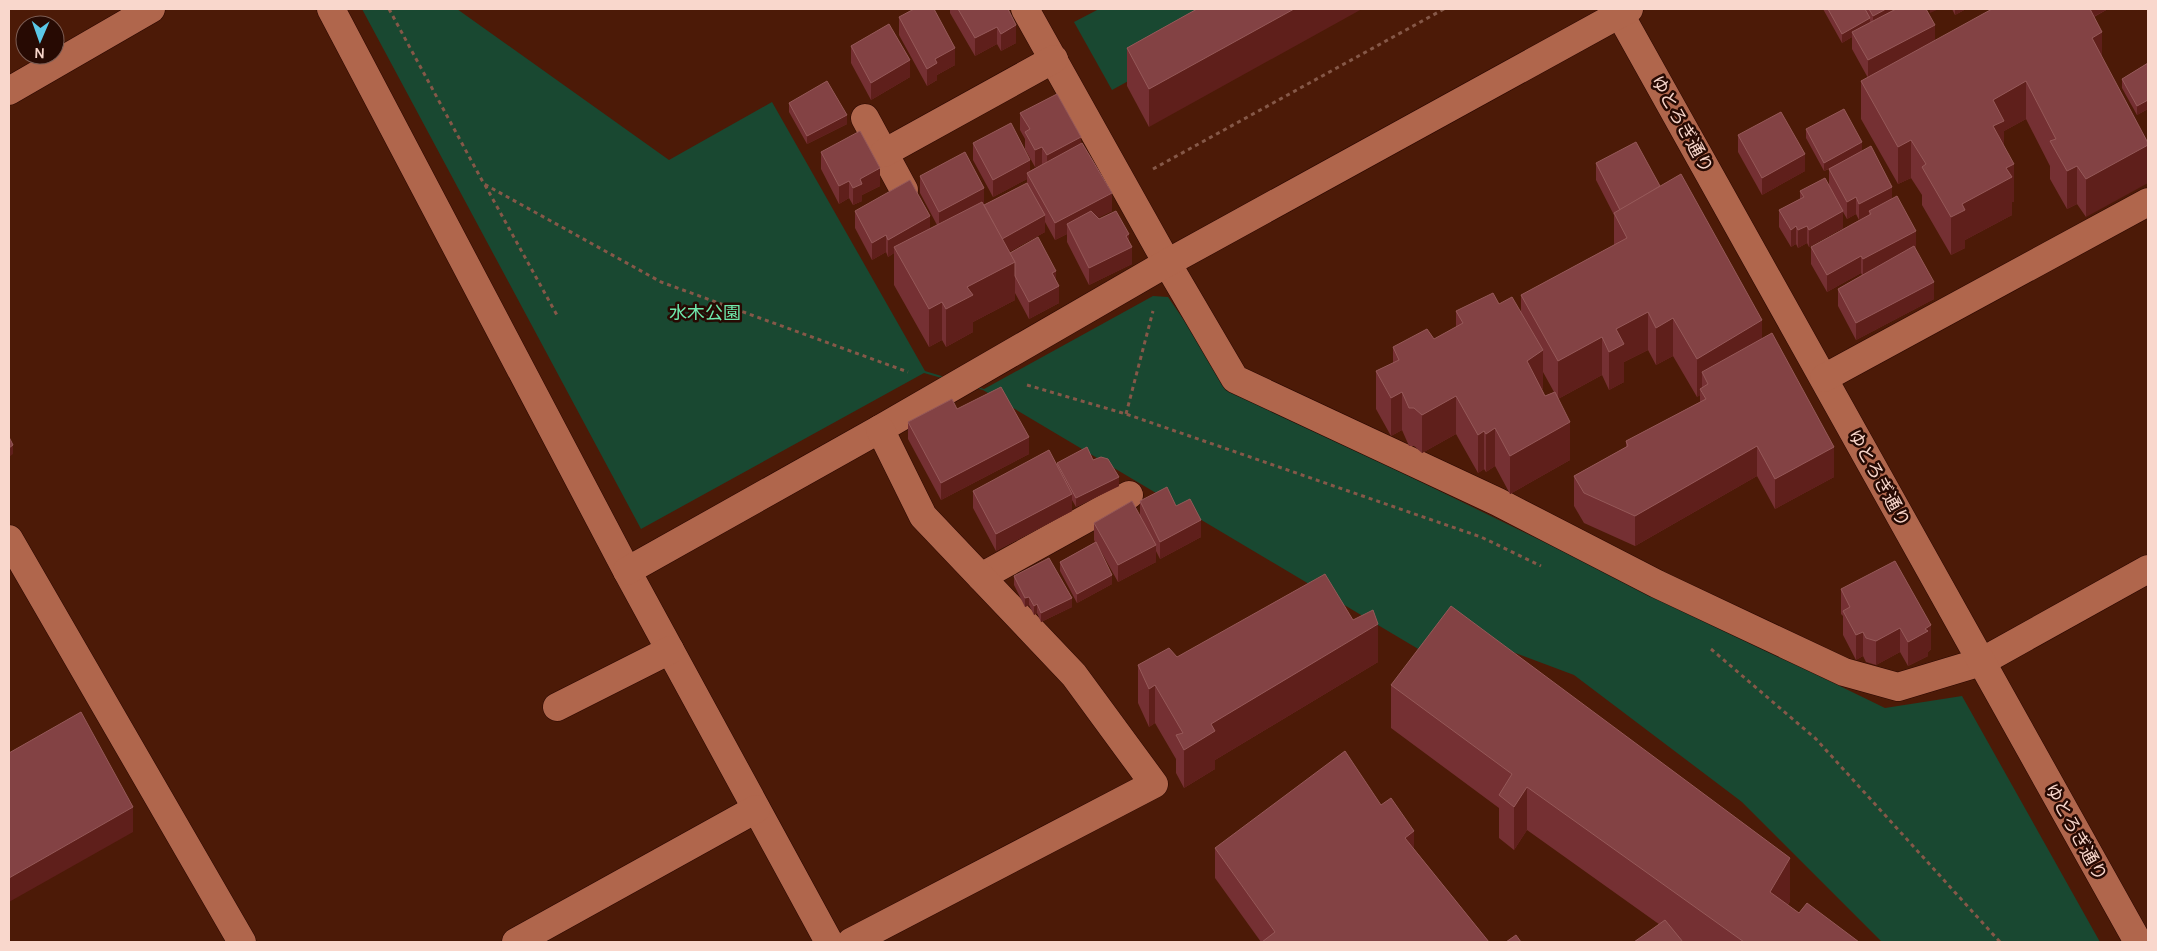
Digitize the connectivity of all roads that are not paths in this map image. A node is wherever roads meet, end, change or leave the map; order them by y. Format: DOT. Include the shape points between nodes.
graph roads {
  1 [pos="151,9"];
  2 [pos="331,9"];
  3 [pos="1025,9"];
  4 [pos="1622,11"];
  5 [pos="1054,59"];
  6 [pos="9,90"];
  7 [pos="865,118"];
  8 [pos="884,153"];
  9 [pos="904,190"];
  10 [pos="2148,202"];
  11 [pos="1167,263"];
  12 [pos="1824,378"];
  13 [pos="880,428"];
  14 [pos="1129,495"];
  15 [pos="9,539"];
  16 [pos="2148,569"];
  17 [pos="627,571"];
  18 [pos="981,577"];
  19 [pos="670,650"];
  20 [pos="1981,662"];
  21 [pos="557,707"];
  22 [pos="756,809"];
  23 [pos="2139,933"];
  24 [pos="242,942"];
  25 [pos="516,942"];
  26 [pos="829,942"];
  27 [pos="851,942"];
  1 -- 6 [label="street"];
  2 -- 17 [label="street"];
  3 -- 5 [label="street"];
  4 -- 11 [label="street"];
  4 -- 12 [label="street, ゆとろぎ通り"];
  5 -- 8 [label="street"];
  5 -- 11 [label="street"];
  7 -- 8 [label="street"];
  8 -- 9 [label="street"];
  10 -- 12 [label="street"];
  11 -- 13 [label="street"];
  11 -- 20 [label="street" via="1235,380 1498,502 1657,584 1844,672 1898,687"];
  12 -- 20 [label="street, ゆとろぎ通り"];
  13 -- 17 [label="street"];
  13 -- 18 [label="street" via="923,516"];
  14 -- 18 [label="street"];
  15 -- 24 [label="street"];
  16 -- 20 [label="street"];
  17 -- 19 [label="street"];
  18 -- 27 [label="street" via="1074,675 1154,784"];
  19 -- 21 [label="street"];
  19 -- 22 [label="street"];
  20 -- 23 [label="street, ゆとろぎ通り"];
  22 -- 25 [label="street"];
  22 -- 26 [label="street"];
}
